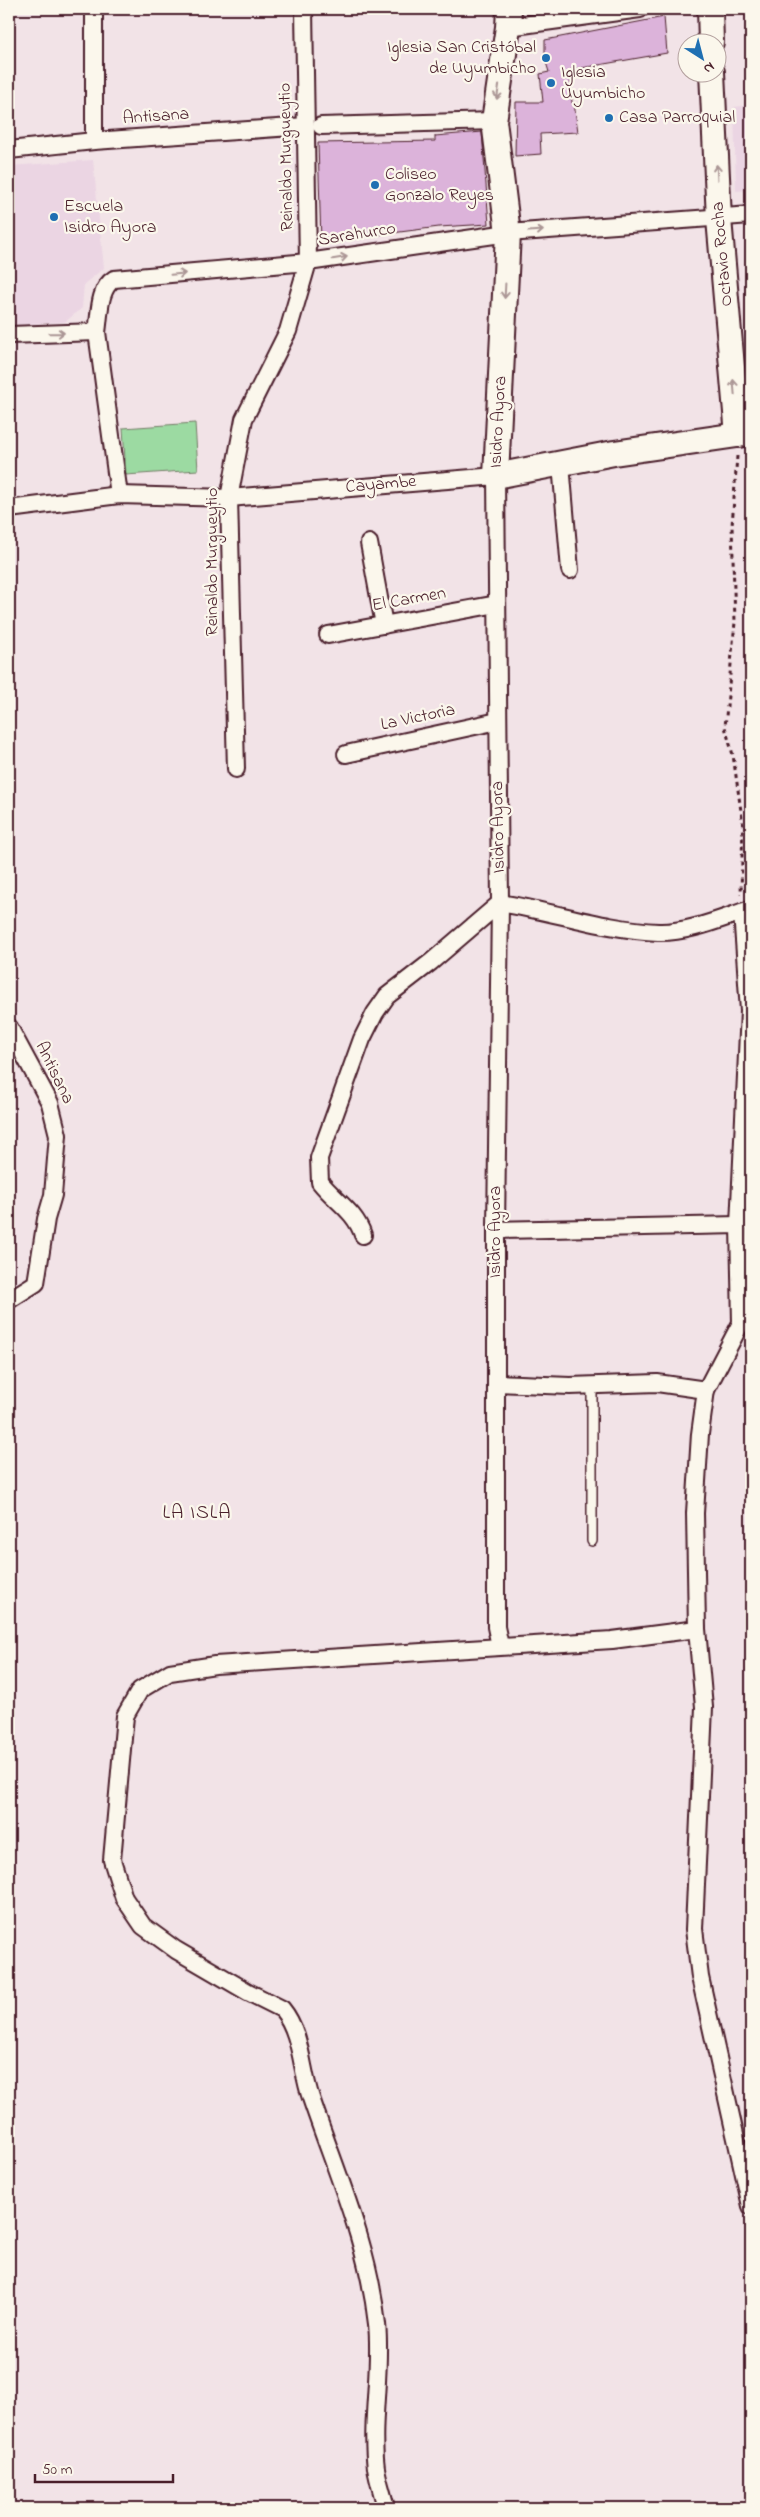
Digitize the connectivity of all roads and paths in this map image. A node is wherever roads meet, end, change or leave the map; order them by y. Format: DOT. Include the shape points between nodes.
graph roads {
  1 [pos="94,9"];
  2 [pos="304,9"];
  3 [pos="640,9"];
  4 [pos="710,9"];
  5 [pos="509,18"];
  6 [pos="711,32"];
  7 [pos="712,82"];
  8 [pos="494,121"];
  9 [pos="314,126"];
  10 [pos="94,141"];
  11 [pos="9,150"];
  12 [pos="751,215"];
  13 [pos="719,219"];
  14 [pos="508,232"];
  15 [pos="308,262"];
  16 [pos="97,332"];
  17 [pos="9,334"];
  18 [pos="745,434"];
  19 [pos="561,464"];
  20 [pos="496,476"];
  21 [pos="119,495"];
  22 [pos="229,498"];
  23 [pos="9,508"];
  24 [pos="369,543"];
  25 [pos="570,570"];
  26 [pos="497,604"];
  27 [pos="384,625"];
  28 [pos="328,636"];
  29 [pos="498,721"];
  30 [pos="346,754"];
  31 [pos="236,769"];
  32 [pos="500,903"];
  33 [pos="746,911"];
  34 [pos="750,1011"];
  35 [pos="9,1027"];
  36 [pos="739,1225"];
  37 [pos="496,1230"];
  38 [pos="364,1234"];
  39 [pos="9,1300"];
  40 [pos="751,1309"];
  41 [pos="741,1323"];
  42 [pos="496,1383"];
  43 [pos="592,1385"];
  44 [pos="706,1390"];
  45 [pos="592,1541"];
  46 [pos="697,1629"];
  47 [pos="500,1646"];
  48 [pos="751,2206"];
  49 [pos="386,2508"];
  1 -- 10 [label="street"];
  2 -- 9 [label="street, Reinaldo Murgueytio"];
  3 -- 5 [label="street"];
  4 -- 6 [label="street"];
  5 -- 8 [label="street, Isidro Ayora, one-way"];
  13 -- 7 [label="street, Octavio Rocha, one-way"];
  8 -- 9 [label="street, Antisana"];
  8 -- 14 [label="street, Isidro Ayora"];
  9 -- 10 [label="street, Antisana"];
  9 -- 15 [label="street, Reinaldo Murgueytio"];
  10 -- 11 [label="street, Antisana"];
  12 -- 13 [label="street, Sarahurco"];
  14 -- 13 [label="street, Sarahurco, one-way"];
  18 -- 13 [label="street, Octavio Rocha, one-way"];
  15 -- 14 [label="street, Sarahurco, one-way"];
  14 -- 20 [label="street, Isidro Ayora, one-way"];
  16 -- 15 [label="street, Sarahurco, one-way" via="103,291 114,279"];
  15 -- 22 [label="street, Reinaldo Murgueytio" via="288,331 244,419"];
  17 -- 16 [label="street, one-way"];
  16 -- 21 [label="street, Sarahurco"];
  18 -- 19 [label="street, Cayambe"];
  18 -- 33 [label="path" via="732,526 735,622 725,727 733,755 743,826 740,876"];
  19 -- 20 [label="street, Cayambe"];
  19 -- 25 [label="street"];
  20 -- 22 [label="street, Cayambe"];
  20 -- 26 [label="street, Isidro Ayora"];
  21 -- 22 [label="street, Cayambe"];
  21 -- 23 [label="street, Cayambe"];
  22 -- 31 [label="street, Reinaldo Murgueytio"];
  24 -- 27 [label="street"];
  26 -- 27 [label="street, El Carmen"];
  26 -- 29 [label="street, Isidro Ayora"];
  27 -- 28 [label="street, El Carmen"];
  29 -- 30 [label="street, La Victoria"];
  29 -- 32 [label="street, Isidro Ayora"];
  32 -- 33 [label="street" via="660,932"];
  32 -- 37 [label="street, Isidro Ayora"];
  32 -- 38 [label="street" via="387,996 362,1039 319,1158 318,1174 320,1182 355,1216"];
  33 -- 34 [label="street"];
  34 -- 36 [label="street"];
  35 -- 39 [label="street, Antisana" via="50,1103 58,1135 54,1195 46,1219 36,1282"];
  36 -- 37 [label="street"];
  36 -- 41 [label="street"];
  37 -- 42 [label="street, Isidro Ayora"];
  40 -- 41 [label="street"];
  41 -- 44 [label="street"];
  42 -- 43 [label="street"];
  42 -- 47 [label="street, Isidro Ayora" via="496,1627"];
  43 -- 44 [label="street" via="657,1384"];
  43 -- 45 [label="lane"];
  44 -- 46 [label="street" via="695,1513"];
  46 -- 47 [label="street" via="612,1640"];
  46 -- 48 [label="street" via="704,1707 694,1929 700,1977"];
  47 -- 49 [label="street" via="215,1664 170,1672 140,1690 125,1716 112,1860 124,1898 144,1926 176,1950 282,2009 296,2038 310,2096 349,2198 371,2282 377,2326 376,2467"];
}
